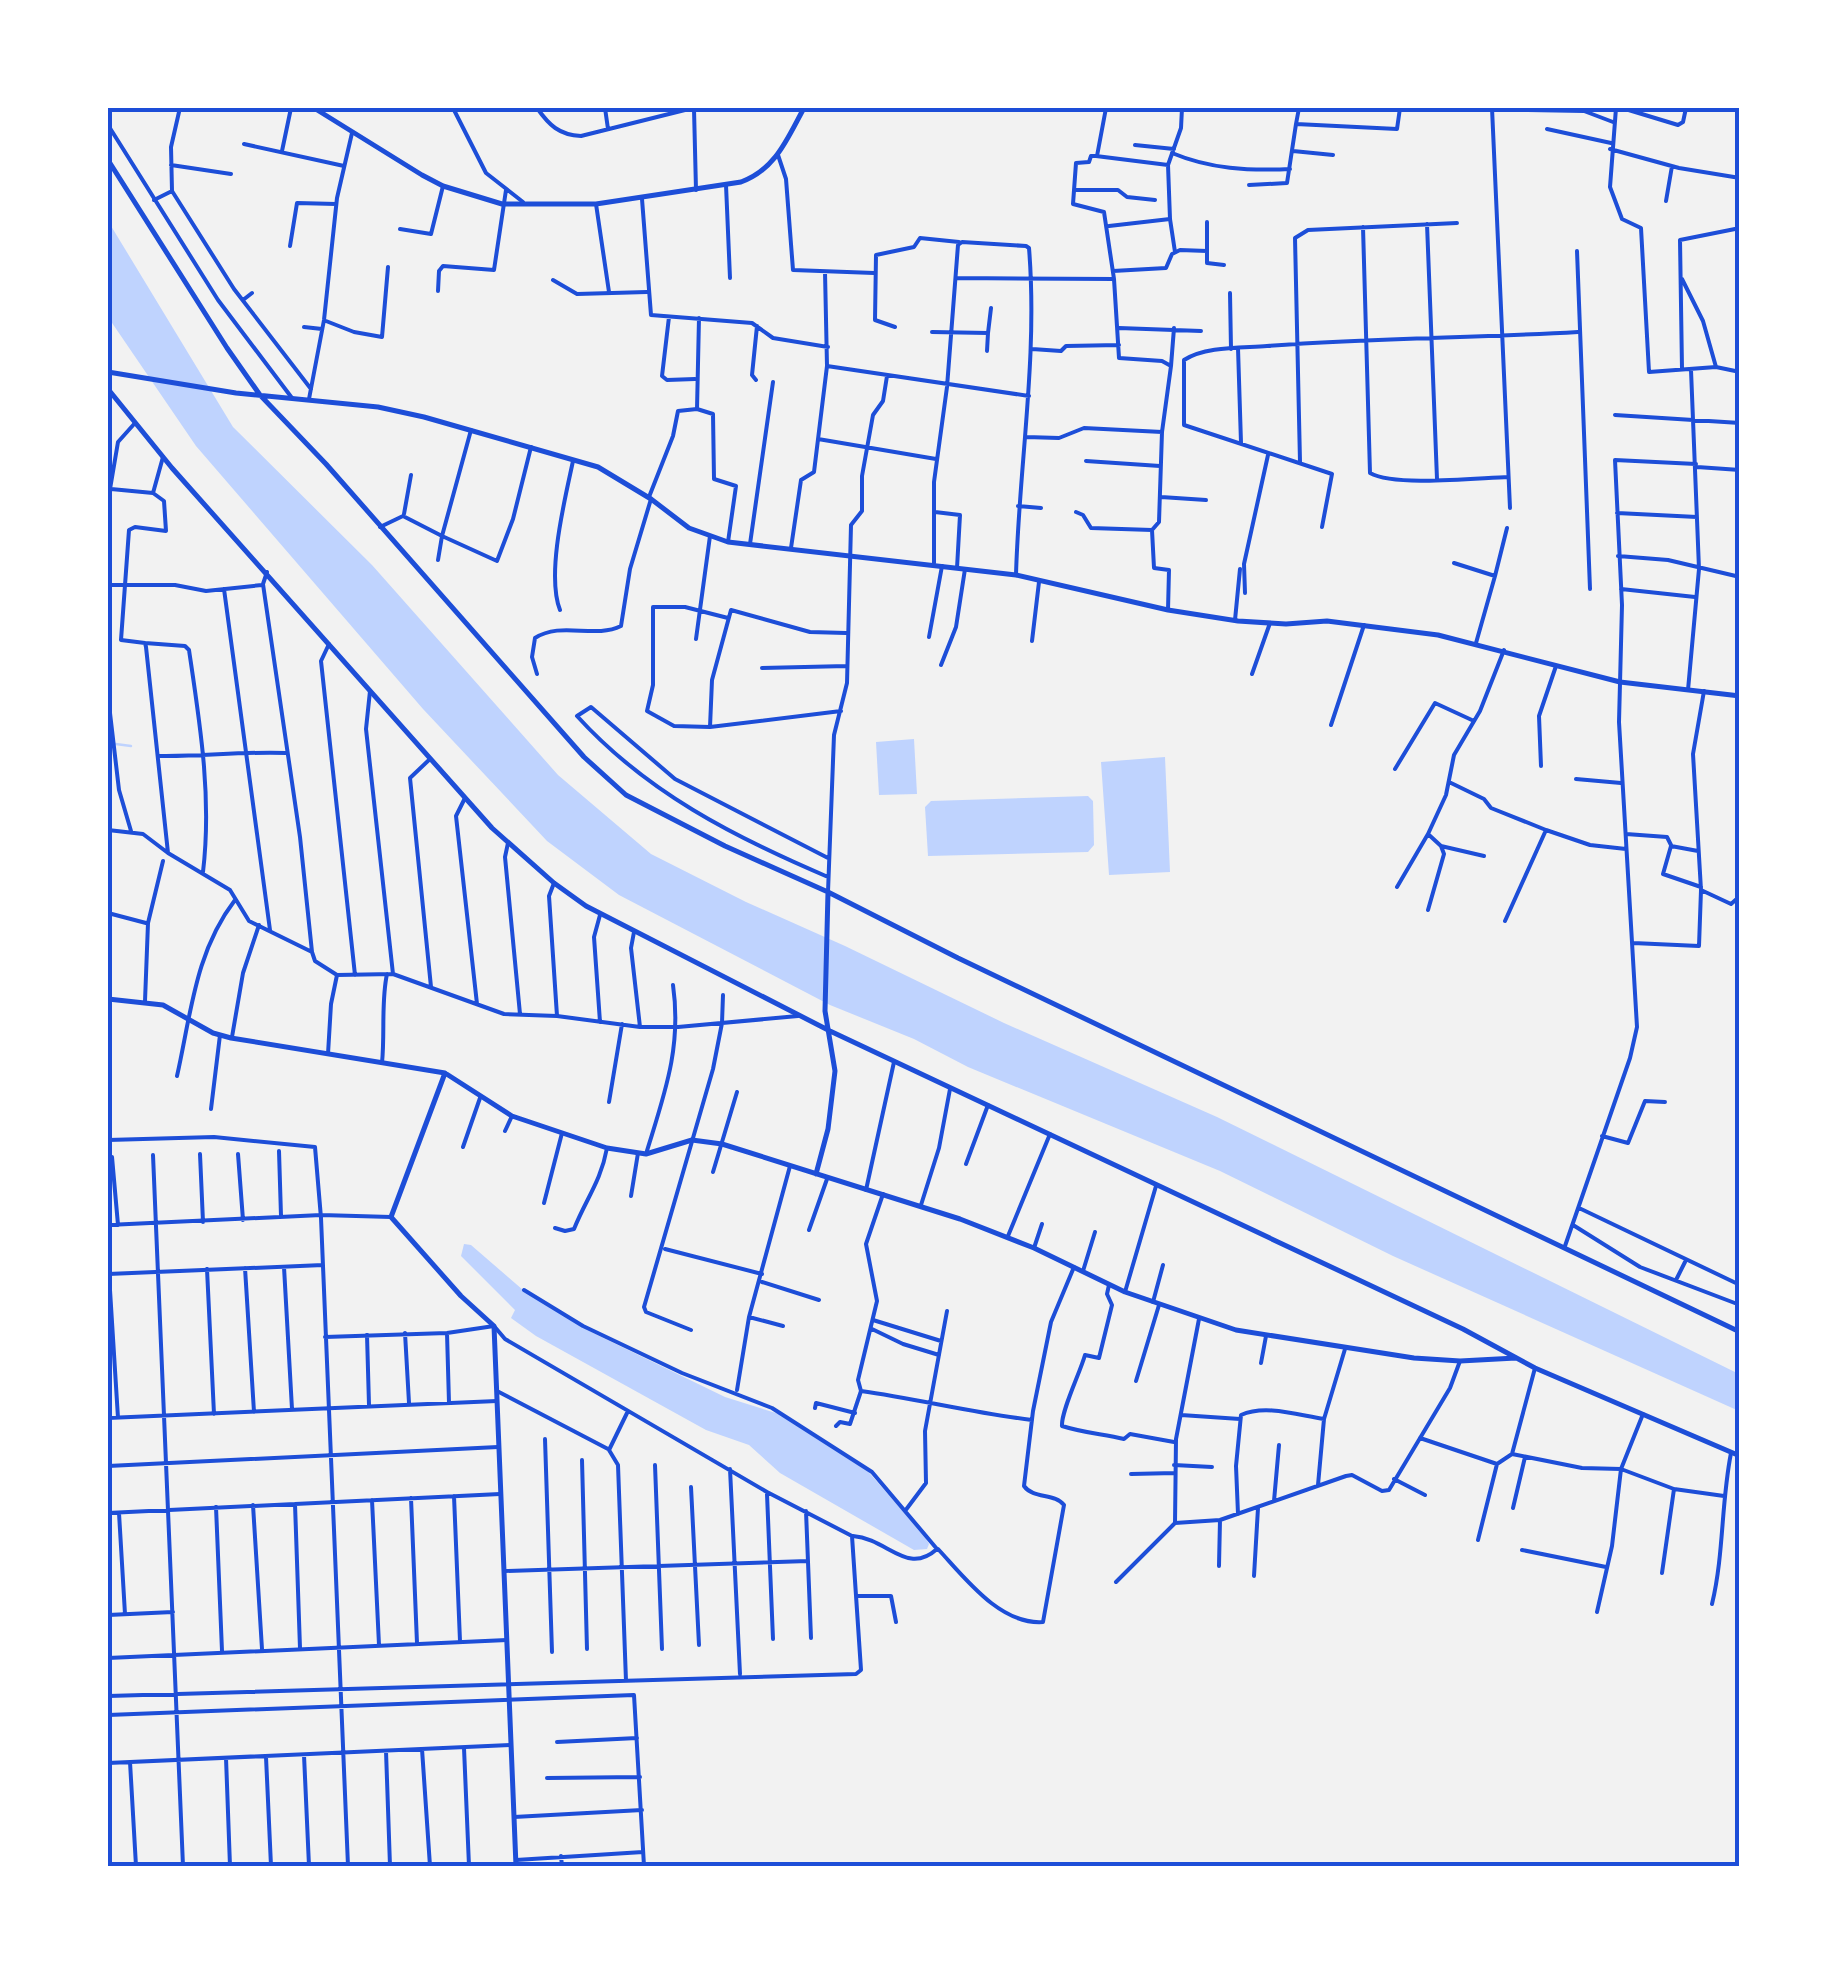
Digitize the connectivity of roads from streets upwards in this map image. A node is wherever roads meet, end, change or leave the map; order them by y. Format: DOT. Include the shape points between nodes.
graph roads {
  1 [pos="290,108"];
  2 [pos="314,108"];
  3 [pos="453,108"];
  4 [pos="537,108"];
  5 [pos="604,108"];
  6 [pos="693,108"];
  7 [pos="804,108"];
  8 [pos="1106,108"];
  9 [pos="1182,108"];
  10 [pos="1300,108"];
  11 [pos="1400,108"];
  12 [pos="1492,108"];
  13 [pos="1619,108"];
  14 [pos="1686,108"];
  15 [pos="1528,110"];
  16 [pos="179,112"];
  17 [pos="1613,122"];
  18 [pos="1296,124"];
  19 [pos="108,125"];
  20 [pos="608,129"];
  21 [pos="1546,129"];
  22 [pos="352,132"];
  23 [pos="244,144"];
  24 [pos="1135,145"];
  25 [pos="1610,146"];
  26 [pos="1293,150"];
  27 [pos="282,151"];
  28 [pos="1173,151"];
  29 [pos="778,155"];
  30 [pos="1334,155"];
  31 [pos="1096,156"];
  32 [pos="108,160"];
  33 [pos="1168,164"];
  34 [pos="170,165"];
  35 [pos="344,166"];
  36 [pos="1672,166"];
  37 [pos="1291,169"];
  38 [pos="231,174"];
  39 [pos="1740,178"];
  40 [pos="726,185"];
  41 [pos="1249,185"];
  42 [pos="443,186"];
  43 [pos="506,190"];
  44 [pos="696,190"];
  45 [pos="1074,190"];
  46 [pos="172,192"];
  47 [pos="642,198"];
  48 [pos="154,200"];
  49 [pos="1155,200"];
  50 [pos="1666,201"];
  51 [pos="336,204"];
  52 [pos="502,204"];
  53 [pos="596,204"];
  54 [pos="529,206"];
  55 [pos="1170,219"];
  56 [pos="1207,222"];
  57 [pos="1457,223"];
  58 [pos="1427,224"];
  59 [pos="1107,226"];
  60 [pos="1362,227"];
  61 [pos="1740,228"];
  62 [pos="400,229"];
  63 [pos="962,242"];
  64 [pos="290,246"];
  65 [pos="1206,250"];
  66 [pos="1175,252"];
  67 [pos="1576,252"];
  68 [pos="1224,264"];
  69 [pos="388,267"];
  70 [pos="1113,271"];
  71 [pos="825,272"];
  72 [pos="874,272"];
  73 [pos="1680,276"];
  74 [pos="730,278"];
  75 [pos="956,278"];
  76 [pos="1114,279"];
  77 [pos="553,280"];
  78 [pos="1032,281"];
  79 [pos="438,291"];
  80 [pos="609,292"];
  81 [pos="648,292"];
  82 [pos="252,293"];
  83 [pos="1230,294"];
  84 [pos="242,300"];
  85 [pos="991,308"];
  86 [pos="669,316"];
  87 [pos="698,318"];
  88 [pos="324,320"];
  89 [pos="757,326"];
  90 [pos="304,327"];
  91 [pos="896,328"];
  92 [pos="1119,328"];
  93 [pos="1174,328"];
  94 [pos="322,329"];
  95 [pos="1201,330"];
  96 [pos="932,332"];
  97 [pos="950,332"];
  98 [pos="1578,332"];
  99 [pos="988,333"];
  100 [pos="1503,336"];
  101 [pos="1431,338"];
  102 [pos="1365,341"];
  103 [pos="1296,344"];
  104 [pos="1118,345"];
  105 [pos="828,346"];
  106 [pos="1235,348"];
  107 [pos="1032,349"];
  108 [pos="987,351"];
  109 [pos="827,366"];
  110 [pos="1171,366"];
  111 [pos="1716,367"];
  112 [pos="1682,368"];
  113 [pos="1690,368"];
  114 [pos="108,372"];
  115 [pos="1740,372"];
  116 [pos="887,376"];
  117 [pos="697,379"];
  118 [pos="756,380"];
  119 [pos="773,382"];
  120 [pos="946,386"];
  121 [pos="311,389"];
  122 [pos="108,390"];
  123 [pos="260,395"];
  124 [pos="1030,396"];
  125 [pos="292,398"];
  126 [pos="310,399"];
  127 [pos="697,409"];
  128 [pos="1615,415"];
  129 [pos="1694,420"];
  130 [pos="136,423"];
  131 [pos="1740,423"];
  132 [pos="472,430"];
  133 [pos="1162,432"];
  134 [pos="1026,436"];
  135 [pos="818,440"];
  136 [pos="1241,444"];
  137 [pos="531,447"];
  138 [pos="866,449"];
  139 [pos="1268,455"];
  140 [pos="163,456"];
  141 [pos="936,458"];
  142 [pos="573,461"];
  143 [pos="1086,461"];
  144 [pos="1300,463"];
  145 [pos="1696,465"];
  146 [pos="1160,466"];
  147 [pos="1740,470"];
  148 [pos="410,475"];
  149 [pos="1509,476"];
  150 [pos="1438,480"];
  151 [pos="108,489"];
  152 [pos="153,493"];
  153 [pos="1161,497"];
  154 [pos="650,498"];
  155 [pos="1206,500"];
  156 [pos="108,501"];
  157 [pos="1018,506"];
  158 [pos="1042,508"];
  159 [pos="1510,508"];
  160 [pos="935,512"];
  161 [pos="1076,512"];
  162 [pos="1616,512"];
  163 [pos="403,516"];
  164 [pos="1698,518"];
  165 [pos="380,526"];
  166 [pos="1322,527"];
  167 [pos="1507,528"];
  168 [pos="1152,530"];
  169 [pos="442,536"];
  170 [pos="710,536"];
  171 [pos="728,542"];
  172 [pos="750,544"];
  173 [pos="791,548"];
  174 [pos="850,556"];
  175 [pos="1618,556"];
  176 [pos="438,560"];
  177 [pos="1454,563"];
  178 [pos="934,565"];
  179 [pos="942,566"];
  180 [pos="961,568"];
  181 [pos="1240,569"];
  182 [pos="1699,569"];
  183 [pos="267,572"];
  184 [pos="1016,574"];
  185 [pos="1495,576"];
  186 [pos="1740,577"];
  187 [pos="1040,581"];
  188 [pos="263,584"];
  189 [pos="108,586"];
  190 [pos="125,587"];
  191 [pos="1621,588"];
  192 [pos="224,589"];
  193 [pos="1590,589"];
  194 [pos="1245,593"];
  195 [pos="1696,597"];
  196 [pos="560,610"];
  197 [pos="1168,610"];
  198 [pos="700,612"];
  199 [pos="728,618"];
  200 [pos="1235,620"];
  201 [pos="1270,623"];
  202 [pos="1364,625"];
  203 [pos="846,633"];
  204 [pos="928,638"];
  205 [pos="696,639"];
  206 [pos="1032,642"];
  207 [pos="1476,642"];
  208 [pos="145,644"];
  209 [pos="329,644"];
  210 [pos="1504,650"];
  211 [pos="941,664"];
  212 [pos="847,666"];
  213 [pos="1556,666"];
  214 [pos="762,668"];
  215 [pos="537,674"];
  216 [pos="1252,674"];
  217 [pos="1620,682"];
  218 [pos="1688,690"];
  219 [pos="370,691"];
  220 [pos="1704,691"];
  221 [pos="108,696"];
  222 [pos="1740,696"];
  223 [pos="841,711"];
  224 [pos="1474,721"];
  225 [pos="1332,725"];
  226 [pos="710,727"];
  227 [pos="286,749"];
  228 [pos="244,750"];
  229 [pos="157,752"];
  230 [pos="204,755"];
  231 [pos="429,757"];
  232 [pos="1541,766"];
  233 [pos="1395,770"];
  234 [pos="1576,780"];
  235 [pos="1449,782"];
  236 [pos="1622,782"];
  237 [pos="465,798"];
  238 [pos="108,830"];
  239 [pos="1546,830"];
  240 [pos="131,831"];
  241 [pos="1428,834"];
  242 [pos="1626,834"];
  243 [pos="508,843"];
  244 [pos="1441,846"];
  245 [pos="1671,846"];
  246 [pos="1626,849"];
  247 [pos="1698,851"];
  248 [pos="168,853"];
  249 [pos="1484,856"];
  250 [pos="828,858"];
  251 [pos="163,861"];
  252 [pos="204,872"];
  253 [pos="828,878"];
  254 [pos="554,883"];
  255 [pos="1397,887"];
  256 [pos="1701,888"];
  257 [pos="828,892"];
  258 [pos="1740,896"];
  259 [pos="236,900"];
  260 [pos="1428,910"];
  261 [pos="108,913"];
  262 [pos="600,915"];
  263 [pos="1505,921"];
  264 [pos="148,924"];
  265 [pos="259,925"];
  266 [pos="270,930"];
  267 [pos="635,931"];
  268 [pos="1633,942"];
  269 [pos="312,952"];
  270 [pos="390,973"];
  271 [pos="355,974"];
  272 [pos="337,975"];
  273 [pos="673,985"];
  274 [pos="431,987"];
  275 [pos="722,996"];
  276 [pos="109,999"];
  277 [pos="144,1002"];
  278 [pos="477,1004"];
  279 [pos="520,1014"];
  280 [pos="557,1016"];
  281 [pos="803,1016"];
  282 [pos="187,1019"];
  283 [pos="108,1022"];
  284 [pos="600,1022"];
  285 [pos="722,1023"];
  286 [pos="622,1024"];
  287 [pos="640,1026"];
  288 [pos="678,1027"];
  289 [pos="830,1031"];
  290 [pos="220,1035"];
  291 [pos="231,1038"];
  292 [pos="328,1055"];
  293 [pos="894,1062"];
  294 [pos="382,1063"];
  295 [pos="445,1073"];
  296 [pos="176,1076"];
  297 [pos="950,1088"];
  298 [pos="738,1092"];
  299 [pos="480,1098"];
  300 [pos="609,1102"];
  301 [pos="1665,1102"];
  302 [pos="988,1105"];
  303 [pos="212,1110"];
  304 [pos="512,1116"];
  305 [pos="505,1131"];
  306 [pos="562,1133"];
  307 [pos="1050,1134"];
  308 [pos="1602,1136"];
  309 [pos="108,1140"];
  310 [pos="692,1140"];
  311 [pos="722,1144"];
  312 [pos="463,1147"];
  313 [pos="606,1148"];
  314 [pos="279,1151"];
  315 [pos="153,1154"];
  316 [pos="200,1154"];
  317 [pos="238,1154"];
  318 [pos="642,1154"];
  319 [pos="112,1157"];
  320 [pos="966,1164"];
  321 [pos="790,1166"];
  322 [pos="713,1172"];
  323 [pos="816,1174"];
  324 [pos="827,1179"];
  325 [pos="1156,1186"];
  326 [pos="866,1190"];
  327 [pos="883,1194"];
  328 [pos="631,1196"];
  329 [pos="544,1203"];
  330 [pos="920,1205"];
  331 [pos="1579,1208"];
  332 [pos="321,1215"];
  333 [pos="281,1216"];
  334 [pos="392,1216"];
  335 [pos="242,1220"];
  336 [pos="203,1222"];
  337 [pos="157,1223"];
  338 [pos="118,1224"];
  339 [pos="1042,1224"];
  340 [pos="108,1225"];
  341 [pos="1573,1225"];
  342 [pos="555,1228"];
  343 [pos="809,1230"];
  344 [pos="1095,1232"];
  345 [pos="1008,1236"];
  346 [pos="1566,1246"];
  347 [pos="663,1248"];
  348 [pos="1034,1248"];
  349 [pos="1686,1260"];
  350 [pos="1163,1265"];
  351 [pos="322,1266"];
  352 [pos="284,1267"];
  353 [pos="1074,1267"];
  354 [pos="245,1268"];
  355 [pos="207,1269"];
  356 [pos="159,1271"];
  357 [pos="1083,1271"];
  358 [pos="108,1274"];
  359 [pos="761,1277"];
  360 [pos="1676,1280"];
  361 [pos="1109,1285"];
  362 [pos="1740,1285"];
  363 [pos="524,1290"];
  364 [pos="1124,1292"];
  365 [pos="820,1300"];
  366 [pos="1156,1303"];
  367 [pos="1740,1305"];
  368 [pos="948,1311"];
  369 [pos="749,1318"];
  370 [pos="1199,1319"];
  371 [pos="873,1320"];
  372 [pos="494,1326"];
  373 [pos="784,1326"];
  374 [pos="871,1328"];
  375 [pos="691,1330"];
  376 [pos="1740,1332"];
  377 [pos="406,1333"];
  378 [pos="447,1333"];
  379 [pos="366,1335"];
  380 [pos="1266,1336"];
  381 [pos="325,1337"];
  382 [pos="941,1341"];
  383 [pos="1345,1348"];
  384 [pos="939,1355"];
  385 [pos="1520,1357"];
  386 [pos="1460,1361"];
  387 [pos="1261,1363"];
  388 [pos="1535,1368"];
  389 [pos="1136,1381"];
  390 [pos="861,1391"];
  391 [pos="496,1392"];
  392 [pos="736,1392"];
  393 [pos="497,1402"];
  394 [pos="931,1403"];
  395 [pos="409,1404"];
  396 [pos="449,1404"];
  397 [pos="369,1406"];
  398 [pos="329,1407"];
  399 [pos="815,1408"];
  400 [pos="292,1409"];
  401 [pos="628,1411"];
  402 [pos="254,1412"];
  403 [pos="854,1413"];
  404 [pos="214,1414"];
  405 [pos="1181,1414"];
  406 [pos="1643,1414"];
  407 [pos="164,1417"];
  408 [pos="108,1418"];
  409 [pos="118,1418"];
  410 [pos="1324,1419"];
  411 [pos="1032,1420"];
  412 [pos="1240,1420"];
  413 [pos="836,1426"];
  414 [pos="1420,1438"];
  415 [pos="545,1439"];
  416 [pos="1176,1442"];
  417 [pos="1279,1445"];
  418 [pos="498,1447"];
  419 [pos="609,1450"];
  420 [pos="1731,1453"];
  421 [pos="1512,1454"];
  422 [pos="331,1455"];
  423 [pos="1740,1456"];
  424 [pos="1525,1457"];
  425 [pos="582,1460"];
  426 [pos="166,1464"];
  427 [pos="1497,1464"];
  428 [pos="1174,1465"];
  429 [pos="108,1466"];
  430 [pos="655,1466"];
  431 [pos="1212,1467"];
  432 [pos="1622,1468"];
  433 [pos="730,1469"];
  434 [pos="1175,1472"];
  435 [pos="1131,1474"];
  436 [pos="1394,1479"];
  437 [pos="1318,1485"];
  438 [pos="692,1487"];
  439 [pos="1674,1489"];
  440 [pos="767,1492"];
  441 [pos="500,1494"];
  442 [pos="1425,1495"];
  443 [pos="454,1496"];
  444 [pos="1724,1496"];
  445 [pos="412,1498"];
  446 [pos="372,1500"];
  447 [pos="1274,1501"];
  448 [pos="333,1502"];
  449 [pos="295,1504"];
  450 [pos="253,1505"];
  451 [pos="216,1507"];
  452 [pos="1258,1508"];
  453 [pos="1512,1508"];
  454 [pos="168,1511"];
  455 [pos="806,1511"];
  456 [pos="905,1511"];
  457 [pos="108,1513"];
  458 [pos="119,1513"];
  459 [pos="1238,1514"];
  460 [pos="1220,1520"];
  461 [pos="1175,1523"];
  462 [pos="852,1536"];
  463 [pos="1478,1540"];
  464 [pos="938,1549"];
  465 [pos="1522,1550"];
  466 [pos="770,1562"];
  467 [pos="808,1562"];
  468 [pos="733,1564"];
  469 [pos="695,1565"];
  470 [pos="659,1566"];
  471 [pos="1219,1566"];
  472 [pos="621,1567"];
  473 [pos="584,1568"];
  474 [pos="1606,1568"];
  475 [pos="549,1569"];
  476 [pos="505,1570"];
  477 [pos="1662,1574"];
  478 [pos="1254,1576"];
  479 [pos="1116,1582"];
  480 [pos="856,1596"];
  481 [pos="1712,1604"];
  482 [pos="173,1612"];
  483 [pos="1598,1612"];
  484 [pos="125,1614"];
  485 [pos="108,1615"];
  486 [pos="896,1622"];
  487 [pos="811,1638"];
  488 [pos="774,1639"];
  489 [pos="507,1640"];
  490 [pos="460,1642"];
  491 [pos="417,1644"];
  492 [pos="379,1645"];
  493 [pos="700,1645"];
  494 [pos="340,1646"];
  495 [pos="300,1648"];
  496 [pos="587,1649"];
  497 [pos="662,1649"];
  498 [pos="262,1650"];
  499 [pos="222,1651"];
  500 [pos="552,1652"];
  501 [pos="174,1653"];
  502 [pos="108,1658"];
  503 [pos="740,1676"];
  504 [pos="626,1681"];
  505 [pos="508,1684"];
  506 [pos="342,1688"];
  507 [pos="176,1694"];
  508 [pos="108,1696"];
  509 [pos="508,1702"];
  510 [pos="343,1708"];
  511 [pos="176,1712"];
  512 [pos="108,1715"];
  513 [pos="637,1738"];
  514 [pos="557,1742"];
  515 [pos="510,1746"];
  516 [pos="464,1748"];
  517 [pos="422,1750"];
  518 [pos="386,1751"];
  519 [pos="344,1753"];
  520 [pos="304,1755"];
  521 [pos="266,1757"];
  522 [pos="226,1758"];
  523 [pos="178,1761"];
  524 [pos="130,1762"];
  525 [pos="108,1763"];
  526 [pos="640,1776"];
  527 [pos="546,1778"];
  528 [pos="642,1810"];
  529 [pos="514,1817"];
  530 [pos="643,1852"];
  531 [pos="561,1856"];
  532 [pos="516,1863"];
  533 [pos="136,1866"];
  534 [pos="183,1866"];
  535 [pos="230,1866"];
  536 [pos="271,1866"];
  537 [pos="308,1866"];
  538 [pos="348,1866"];
  539 [pos="390,1866"];
  540 [pos="430,1866"];
  541 [pos="469,1866"];
  542 [pos="562,1866"];
  543 [pos="644,1866"];
  1 -- 27 [label="street"];
  2 -- 22 [label="street"];
  3 -- 43 [label="street" via="478,160"];
  4 -- 20 [label="street" via="563,134"];
  5 -- 20 [label="street"];
  6 -- 20 [label="street"];
  6 -- 44 [label="street"];
  7 -- 29 [label="street"];
  8 -- 31 [label="street"];
  9 -- 28 [label="street"];
  10 -- 18 [label="street"];
  11 -- 18 [label="street" via="1397,128"];
  12 -- 100 [label="street"];
  13 -- 14 [label="street" via="1678,125"];
  13 -- 17 [label="street"];
  15 -- 17 [label="street" via="1584,111"];
  16 -- 34 [label="street"];
  17 -- 25 [label="street"];
  18 -- 26 [label="street"];
  19 -- 48 [label="street"];
  21 -- 25 [label="street"];
  22 -- 35 [label="street"];
  22 -- 42 [label="street"];
  23 -- 27 [label="street"];
  24 -- 28 [label="street"];
  25 -- 36 [label="street"];
  25 -- 112 [label="street" via="1617,212 1641,228 1649,372"];
  26 -- 30 [label="street"];
  26 -- 37 [label="street"];
  27 -- 35 [label="street"];
  28 -- 33 [label="street"];
  28 -- 37 [label="street" via="1216,166"];
  29 -- 40 [label="street" via="759,174"];
  29 -- 71 [label="street" via="792,270"];
  31 -- 33 [label="street"];
  31 -- 45 [label="street" via="1076,163"];
  32 -- 123 [label="street"];
  33 -- 55 [label="street"];
  34 -- 38 [label="street"];
  34 -- 46 [label="street"];
  35 -- 51 [label="street"];
  36 -- 39 [label="street"];
  36 -- 50 [label="street"];
  37 -- 41 [label="street" via="1286,184"];
  40 -- 44 [label="street"];
  40 -- 74 [label="street"];
  42 -- 52 [label="street"];
  42 -- 62 [label="street" via="432,234"];
  43 -- 52 [label="street"];
  43 -- 54 [label="street"];
  44 -- 47 [label="street"];
  45 -- 49 [label="street" via="1118,190"];
  45 -- 59 [label="street" via="1074,206 1102,210"];
  46 -- 48 [label="street"];
  46 -- 84 [label="street"];
  47 -- 53 [label="street"];
  47 -- 81 [label="street"];
  48 -- 125 [label="street"];
  51 -- 64 [label="street" via="297,202"];
  51 -- 88 [label="street"];
  52 -- 54 [label="street"];
  52 -- 79 [label="street" via="494,270 444,266"];
  53 -- 54 [label="street"];
  53 -- 80 [label="street"];
  55 -- 59 [label="street"];
  55 -- 66 [label="street"];
  56 -- 65 [label="street"];
  57 -- 58 [label="street"];
  58 -- 60 [label="street"];
  58 -- 101 [label="street"];
  59 -- 70 [label="street"];
  60 -- 102 [label="street"];
  60 -- 103 [label="street" via="1308,230 1293,242"];
  61 -- 73 [label="street" via="1680,240"];
  63 -- 72 [label="street" via="918,239 914,248 877,254"];
  63 -- 75 [label="street"];
  63 -- 78 [label="street" via="1029,248"];
  65 -- 66 [label="street"];
  65 -- 68 [label="street" via="1207,263"];
  66 -- 70 [label="street" via="1166,268"];
  67 -- 98 [label="street"];
  69 -- 88 [label="street" via="382,337"];
  70 -- 76 [label="street"];
  71 -- 72 [label="street"];
  71 -- 105 [label="street"];
  72 -- 91 [label="street" via="875,320"];
  73 -- 111 [label="street"];
  73 -- 112 [label="street"];
  75 -- 78 [label="street"];
  75 -- 97 [label="street"];
  76 -- 78 [label="street"];
  76 -- 92 [label="street"];
  77 -- 80 [label="street" via="577,294"];
  78 -- 107 [label="street"];
  80 -- 81 [label="street"];
  81 -- 86 [label="street" via="651,315"];
  82 -- 84 [label="street"];
  83 -- 106 [label="street"];
  84 -- 121 [label="street"];
  85 -- 99 [label="street"];
  86 -- 87 [label="street"];
  86 -- 117 [label="street" via="662,376"];
  87 -- 89 [label="street"];
  87 -- 117 [label="street"];
  88 -- 94 [label="street"];
  89 -- 105 [label="street" via="773,338"];
  89 -- 118 [label="street"];
  90 -- 94 [label="street"];
  92 -- 93 [label="street"];
  92 -- 104 [label="street"];
  93 -- 95 [label="street"];
  93 -- 110 [label="street"];
  94 -- 121 [label="street"];
  96 -- 97 [label="street"];
  97 -- 99 [label="street"];
  97 -- 120 [label="street"];
  98 -- 100 [label="street"];
  98 -- 193 [label="street"];
  99 -- 108 [label="street"];
  100 -- 101 [label="street"];
  100 -- 149 [label="street"];
  101 -- 102 [label="street"];
  101 -- 150 [label="street"];
  102 -- 103 [label="street"];
  102 -- 150 [label="street" via="1370,473"];
  103 -- 106 [label="street"];
  103 -- 144 [label="street"];
  104 -- 107 [label="street"];
  104 -- 110 [label="street" via="1119,358"];
  105 -- 109 [label="street"];
  106 -- 136 [label="street"];
  106 -- 136 [label="street" via="1187,357 1182,364 1184,426"];
  107 -- 124 [label="street"];
  109 -- 116 [label="street"];
  109 -- 135 [label="street"];
  110 -- 133 [label="street"];
  111 -- 113 [label="street"];
  111 -- 115 [label="street"];
  112 -- 113 [label="street"];
  113 -- 129 [label="street"];
  114 -- 123 [label="street"];
  116 -- 120 [label="street"];
  116 -- 138 [label="street"];
  117 -- 127 [label="street"];
  119 -- 172 [label="street"];
  120 -- 124 [label="street"];
  120 -- 141 [label="street"];
  121 -- 126 [label="street"];
  122 -- 130 [label="street"];
  123 -- 125 [label="street"];
  123 -- 165 [label="street"];
  124 -- 134 [label="street"];
  125 -- 126 [label="street"];
  126 -- 132 [label="street"];
  127 -- 154 [label="street" via="678,411"];
  127 -- 171 [label="street" via="713,414 714,479 736,489"];
  128 -- 129 [label="street"];
  129 -- 131 [label="street"];
  129 -- 145 [label="street"];
  130 -- 140 [label="street"];
  130 -- 151 [label="street" via="118,442"];
  132 -- 137 [label="street"];
  132 -- 169 [label="street"];
  133 -- 134 [label="street" via="1084,428 1059,438"];
  133 -- 146 [label="street"];
  134 -- 157 [label="street"];
  135 -- 138 [label="street"];
  135 -- 173 [label="street" via="814,472 801,480"];
  136 -- 139 [label="street"];
  137 -- 142 [label="street"];
  137 -- 169 [label="street" via="498,560"];
  138 -- 141 [label="street"];
  138 -- 174 [label="street" via="862,511 851,525"];
  139 -- 144 [label="street"];
  139 -- 194 [label="street" via="1244,564"];
  140 -- 152 [label="street"];
  140 -- 183 [label="street"];
  141 -- 160 [label="street"];
  142 -- 154 [label="street"];
  142 -- 196 [label="street" via="555,586"];
  143 -- 146 [label="street"];
  144 -- 166 [label="street" via="1332,474"];
  145 -- 147 [label="street"];
  145 -- 162 [label="street" via="1614,460"];
  145 -- 164 [label="street"];
  146 -- 153 [label="street"];
  148 -- 163 [label="street"];
  149 -- 150 [label="street"];
  149 -- 159 [label="street"];
  151 -- 152 [label="street"];
  151 -- 156 [label="street"];
  152 -- 190 [label="street" via="164,501 166,530 129,530"];
  153 -- 155 [label="street"];
  153 -- 168 [label="street"];
  154 -- 170 [label="street"];
  154 -- 215 [label="street" via="621,626 542,633 532,650"];
  157 -- 158 [label="street"];
  157 -- 184 [label="street"];
  160 -- 178 [label="street"];
  160 -- 180 [label="street" via="960,515"];
  161 -- 168 [label="street" via="1091,528"];
  162 -- 164 [label="street"];
  162 -- 175 [label="street"];
  163 -- 165 [label="street"];
  163 -- 169 [label="street"];
  164 -- 182 [label="street"];
  165 -- 257 [label="street" via="611,784 692,830"];
  167 -- 185 [label="street"];
  168 -- 197 [label="street" via="1154,568 1169,570"];
  169 -- 176 [label="street"];
  170 -- 171 [label="street"];
  170 -- 198 [label="street"];
  171 -- 172 [label="street"];
  172 -- 173 [label="street"];
  173 -- 174 [label="street"];
  174 -- 178 [label="street"];
  174 -- 203 [label="street"];
  175 -- 182 [label="street"];
  175 -- 191 [label="street"];
  177 -- 185 [label="street"];
  178 -- 179 [label="street"];
  179 -- 180 [label="street"];
  179 -- 204 [label="street"];
  180 -- 184 [label="street"];
  180 -- 211 [label="street" via="956,627"];
  181 -- 200 [label="street"];
  182 -- 186 [label="street"];
  182 -- 195 [label="street"];
  183 -- 188 [label="street"];
  183 -- 209 [label="street"];
  184 -- 187 [label="street"];
  185 -- 207 [label="street"];
  187 -- 197 [label="street"];
  187 -- 206 [label="street"];
  188 -- 192 [label="street"];
  188 -- 227 [label="street"];
  189 -- 190 [label="street"];
  190 -- 192 [label="street"];
  190 -- 208 [label="street" via="121,641"];
  191 -- 195 [label="street"];
  191 -- 217 [label="street"];
  192 -- 228 [label="street"];
  195 -- 218 [label="street"];
  197 -- 200 [label="street"];
  198 -- 199 [label="street"];
  198 -- 205 [label="street"];
  198 -- 226 [label="street" via="652,607 647,711 674,726"];
  199 -- 203 [label="street" via="733,610 810,632"];
  199 -- 226 [label="street" via="712,680"];
  200 -- 201 [label="street"];
  201 -- 202 [label="street"];
  201 -- 216 [label="street"];
  202 -- 207 [label="street"];
  202 -- 225 [label="street"];
  203 -- 212 [label="street"];
  207 -- 210 [label="street"];
  208 -- 229 [label="street"];
  208 -- 230 [label="street" via="188,648"];
  209 -- 219 [label="street"];
  209 -- 271 [label="street" via="322,661"];
  210 -- 213 [label="street"];
  210 -- 224 [label="street"];
  212 -- 214 [label="street"];
  212 -- 223 [label="street"];
  213 -- 217 [label="street"];
  213 -- 232 [label="street" via="1539,716"];
  217 -- 218 [label="street"];
  217 -- 236 [label="street"];
  218 -- 220 [label="street"];
  219 -- 231 [label="street"];
  219 -- 270 [label="street" via="366,729"];
  220 -- 222 [label="street"];
  220 -- 247 [label="street" via="1693,754"];
  221 -- 240 [label="street"];
  223 -- 226 [label="street"];
  223 -- 250 [label="street"];
  224 -- 233 [label="street" via="1435,702"];
  224 -- 235 [label="street" via="1450,763"];
  227 -- 228 [label="street"];
  227 -- 269 [label="street"];
  228 -- 230 [label="street"];
  228 -- 266 [label="street"];
  229 -- 230 [label="street"];
  229 -- 248 [label="street"];
  230 -- 252 [label="street"];
  231 -- 237 [label="street"];
  231 -- 274 [label="street" via="410,778"];
  234 -- 236 [label="street"];
  235 -- 239 [label="street"];
  235 -- 241 [label="street"];
  236 -- 242 [label="street"];
  237 -- 243 [label="street"];
  237 -- 278 [label="street" via="456,816"];
  238 -- 240 [label="street"];
  239 -- 246 [label="street"];
  239 -- 263 [label="street"];
  240 -- 248 [label="street"];
  241 -- 244 [label="street"];
  241 -- 255 [label="street"];
  242 -- 245 [label="street" via="1667,837"];
  242 -- 246 [label="street"];
  243 -- 254 [label="street"];
  243 -- 279 [label="street"];
  244 -- 249 [label="street"];
  244 -- 260 [label="street"];
  245 -- 247 [label="street"];
  245 -- 256 [label="street" via="1663,876"];
  246 -- 268 [label="street"];
  247 -- 256 [label="street"];
  248 -- 252 [label="street"];
  250 -- 253 [label="street"];
  250 -- 253 [label="street" via="676,778 591,707 577,716 636,773 698,815"];
  251 -- 264 [label="street"];
  252 -- 259 [label="street"];
  253 -- 257 [label="street"];
  254 -- 262 [label="street"];
  254 -- 280 [label="street" via="549,896"];
  256 -- 258 [label="street" via="1731,904"];
  256 -- 268 [label="street" via="1699,946"];
  257 -- 289 [label="street"];
  257 -- 346 [label="street"];
  259 -- 265 [label="street"];
  259 -- 282 [label="street" via="213,933"];
  261 -- 264 [label="street"];
  262 -- 267 [label="street"];
  262 -- 284 [label="street" via="594,937"];
  264 -- 277 [label="street"];
  265 -- 266 [label="street"];
  265 -- 291 [label="street"];
  266 -- 269 [label="street"];
  267 -- 281 [label="street"];
  267 -- 287 [label="street" via="630,948"];
  268 -- 308 [label="street" via="1637,1027"];
  269 -- 272 [label="street"];
  270 -- 271 [label="street"];
  270 -- 274 [label="street"];
  270 -- 294 [label="street" via="383,992"];
  271 -- 272 [label="street"];
  272 -- 292 [label="street"];
  273 -- 288 [label="street"];
  274 -- 278 [label="street"];
  275 -- 285 [label="street"];
  276 -- 277 [label="street"];
  276 -- 283 [label="street"];
  277 -- 282 [label="street"];
  278 -- 279 [label="street"];
  279 -- 280 [label="street"];
  280 -- 284 [label="street"];
  281 -- 285 [label="street"];
  281 -- 289 [label="street"];
  282 -- 290 [label="street"];
  282 -- 296 [label="street"];
  284 -- 286 [label="street"];
  285 -- 288 [label="street"];
  285 -- 310 [label="street"];
  286 -- 287 [label="street"];
  286 -- 300 [label="street"];
  287 -- 288 [label="street"];
  288 -- 318 [label="street"];
  289 -- 293 [label="street"];
  289 -- 323 [label="street" via="834,1090"];
  290 -- 291 [label="street"];
  290 -- 303 [label="street"];
  291 -- 292 [label="street"];
  292 -- 294 [label="street"];
  293 -- 297 [label="street"];
  293 -- 326 [label="street"];
  294 -- 295 [label="street"];
  295 -- 299 [label="street"];
  295 -- 334 [label="street"];
  297 -- 302 [label="street"];
  297 -- 330 [label="street"];
  298 -- 311 [label="street"];
  299 -- 304 [label="street"];
  299 -- 312 [label="street"];
  301 -- 308 [label="street" via="1643,1103 1626,1144"];
  302 -- 307 [label="street"];
  302 -- 320 [label="street"];
  304 -- 305 [label="street"];
  304 -- 306 [label="street"];
  306 -- 313 [label="street"];
  306 -- 329 [label="street"];
  307 -- 325 [label="street"];
  307 -- 345 [label="street"];
  308 -- 331 [label="street"];
  309 -- 332 [label="street" via="214,1137 315,1148"];
  310 -- 311 [label="street"];
  310 -- 318 [label="street"];
  310 -- 347 [label="street"];
  311 -- 321 [label="street"];
  311 -- 322 [label="street"];
  313 -- 318 [label="street"];
  313 -- 342 [label="street" via="601,1178 574,1229"];
  314 -- 333 [label="street"];
  315 -- 337 [label="street"];
  316 -- 336 [label="street"];
  317 -- 335 [label="street"];
  318 -- 328 [label="street"];
  319 -- 338 [label="street"];
  321 -- 323 [label="street"];
  321 -- 359 [label="street"];
  323 -- 324 [label="street"];
  324 -- 326 [label="street"];
  324 -- 343 [label="street"];
  325 -- 364 [label="street"];
  325 -- 385 [label="street"];
  326 -- 327 [label="street"];
  327 -- 330 [label="street"];
  327 -- 371 [label="street" via="866,1244 877,1291"];
  330 -- 345 [label="street"];
  331 -- 341 [label="street"];
  331 -- 349 [label="street"];
  332 -- 333 [label="street"];
  332 -- 334 [label="street"];
  332 -- 351 [label="street"];
  333 -- 335 [label="street"];
  334 -- 372 [label="street"];
  335 -- 336 [label="street"];
  336 -- 337 [label="street"];
  337 -- 338 [label="street"];
  337 -- 356 [label="street"];
  338 -- 340 [label="street"];
  339 -- 348 [label="street"];
  341 -- 346 [label="street"];
  341 -- 360 [label="street" via="1640,1267"];
  344 -- 357 [label="street"];
  345 -- 348 [label="street"];
  346 -- 376 [label="street"];
  347 -- 359 [label="street"];
  347 -- 375 [label="street" via="644,1307"];
  348 -- 353 [label="street"];
  349 -- 360 [label="street"];
  349 -- 362 [label="street"];
  350 -- 366 [label="street"];
  351 -- 352 [label="street"];
  351 -- 381 [label="street"];
  352 -- 354 [label="street"];
  352 -- 400 [label="street"];
  353 -- 357 [label="street"];
  353 -- 411 [label="street" via="1050,1322"];
  354 -- 355 [label="street"];
  354 -- 402 [label="street"];
  355 -- 356 [label="street"];
  355 -- 404 [label="street"];
  356 -- 358 [label="street"];
  356 -- 407 [label="street"];
  357 -- 361 [label="street"];
  358 -- 409 [label="street"];
  359 -- 365 [label="street"];
  359 -- 369 [label="street"];
  360 -- 367 [label="street"];
  361 -- 364 [label="street"];
  361 -- 416 [label="street" via="1112,1305 1099,1358 1084,1354 1062,1426 1124,1440 1130,1434"];
  363 -- 392 [label="street" via="583,1326"];
  364 -- 366 [label="street"];
  366 -- 370 [label="street"];
  366 -- 389 [label="street"];
  368 -- 382 [label="street"];
  369 -- 373 [label="street"];
  369 -- 392 [label="street"];
  370 -- 380 [label="street"];
  370 -- 405 [label="street"];
  371 -- 374 [label="street"];
  371 -- 382 [label="street"];
  372 -- 378 [label="street"];
  372 -- 391 [label="street"];
  372 -- 401 [label="street" via="505,1339"];
  374 -- 384 [label="street"];
  374 -- 390 [label="street"];
  377 -- 378 [label="street"];
  377 -- 379 [label="street"];
  377 -- 395 [label="street"];
  378 -- 396 [label="street"];
  379 -- 381 [label="street"];
  379 -- 397 [label="street"];
  380 -- 383 [label="street"];
  380 -- 387 [label="street"];
  381 -- 398 [label="street"];
  382 -- 384 [label="street"];
  383 -- 386 [label="street"];
  383 -- 410 [label="street"];
  384 -- 394 [label="street"];
  385 -- 386 [label="street"];
  385 -- 388 [label="street"];
  386 -- 414 [label="street"];
  388 -- 406 [label="street"];
  388 -- 421 [label="street"];
  390 -- 394 [label="street"];
  390 -- 403 [label="street"];
  391 -- 393 [label="street"];
  391 -- 419 [label="street"];
  392 -- 456 [label="street" via="860,1463"];
  393 -- 396 [label="street"];
  393 -- 418 [label="street"];
  394 -- 411 [label="street"];
  394 -- 456 [label="street" via="926,1483"];
  395 -- 396 [label="street"];
  395 -- 397 [label="street"];
  397 -- 398 [label="street"];
  398 -- 400 [label="street"];
  398 -- 422 [label="street"];
  399 -- 403 [label="street"];
  400 -- 402 [label="street"];
  401 -- 419 [label="street"];
  401 -- 433 [label="street"];
  402 -- 404 [label="street"];
  403 -- 413 [label="street" via="850,1424"];
  404 -- 407 [label="street"];
  405 -- 412 [label="street"];
  405 -- 416 [label="street"];
  406 -- 420 [label="street"];
  406 -- 432 [label="street"];
  407 -- 409 [label="street"];
  407 -- 426 [label="street"];
  408 -- 409 [label="street"];
  410 -- 412 [label="street" via="1256,1411 1244,1412"];
  410 -- 437 [label="street"];
  411 -- 464 [label="street" via="1025,1489 1064,1506 1043,1622 1011,1618"];
  412 -- 459 [label="street"];
  414 -- 427 [label="street"];
  414 -- 436 [label="street"];
  415 -- 475 [label="street"];
  416 -- 428 [label="street"];
  417 -- 447 [label="street"];
  418 -- 422 [label="street"];
  418 -- 441 [label="street"];
  419 -- 472 [label="street" via="618,1465"];
  420 -- 423 [label="street"];
  420 -- 444 [label="street"];
  421 -- 424 [label="street"];
  421 -- 427 [label="street"];
  422 -- 426 [label="street"];
  422 -- 448 [label="street"];
  424 -- 432 [label="street"];
  424 -- 453 [label="street"];
  425 -- 473 [label="street"];
  426 -- 429 [label="street"];
  426 -- 454 [label="street"];
  427 -- 463 [label="street"];
  428 -- 431 [label="street"];
  428 -- 434 [label="street"];
  430 -- 470 [label="street"];
  432 -- 439 [label="street"];
  432 -- 474 [label="street"];
  433 -- 440 [label="street"];
  433 -- 468 [label="street"];
  434 -- 435 [label="street"];
  434 -- 461 [label="street"];
  436 -- 437 [label="street" via="1386,1492 1352,1475"];
  436 -- 442 [label="street"];
  437 -- 447 [label="street"];
  438 -- 469 [label="street"];
  439 -- 444 [label="street"];
  439 -- 477 [label="street"];
  440 -- 455 [label="street"];
  440 -- 466 [label="street"];
  441 -- 443 [label="street"];
  441 -- 476 [label="street"];
  443 -- 445 [label="street"];
  443 -- 490 [label="street"];
  444 -- 481 [label="street"];
  445 -- 446 [label="street"];
  445 -- 491 [label="street"];
  446 -- 448 [label="street"];
  446 -- 492 [label="street"];
  447 -- 452 [label="street"];
  448 -- 449 [label="street"];
  448 -- 494 [label="street"];
  449 -- 450 [label="street"];
  449 -- 495 [label="street"];
  450 -- 451 [label="street"];
  450 -- 498 [label="street"];
  451 -- 454 [label="street"];
  451 -- 499 [label="street"];
  452 -- 459 [label="street"];
  452 -- 478 [label="street"];
  454 -- 458 [label="street"];
  454 -- 482 [label="street"];
  455 -- 462 [label="street"];
  455 -- 467 [label="street"];
  456 -- 464 [label="street"];
  457 -- 458 [label="street"];
  458 -- 484 [label="street"];
  459 -- 460 [label="street"];
  460 -- 461 [label="street"];
  460 -- 471 [label="street"];
  461 -- 479 [label="street"];
  462 -- 464 [label="street" via="913,1561"];
  462 -- 480 [label="street"];
  465 -- 474 [label="street"];
  466 -- 467 [label="street"];
  466 -- 468 [label="street"];
  466 -- 488 [label="street"];
  467 -- 487 [label="street"];
  468 -- 469 [label="street"];
  468 -- 503 [label="street"];
  469 -- 470 [label="street"];
  469 -- 493 [label="street"];
  470 -- 472 [label="street"];
  470 -- 497 [label="street"];
  472 -- 473 [label="street"];
  472 -- 504 [label="street"];
  473 -- 475 [label="street"];
  473 -- 496 [label="street"];
  474 -- 483 [label="street"];
  475 -- 476 [label="street"];
  475 -- 500 [label="street"];
  476 -- 489 [label="street"];
  480 -- 486 [label="street" via="890,1596"];
  480 -- 503 [label="street" via="860,1672"];
  482 -- 484 [label="street"];
  482 -- 501 [label="street"];
  484 -- 485 [label="street"];
  489 -- 490 [label="street"];
  489 -- 505 [label="street"];
  490 -- 491 [label="street"];
  491 -- 492 [label="street"];
  492 -- 494 [label="street"];
  494 -- 495 [label="street"];
  494 -- 506 [label="street"];
  495 -- 498 [label="street"];
  498 -- 499 [label="street"];
  499 -- 501 [label="street"];
  501 -- 502 [label="street"];
  501 -- 507 [label="street"];
  503 -- 504 [label="street"];
  504 -- 505 [label="street"];
  505 -- 506 [label="street"];
  505 -- 509 [label="street"];
  506 -- 507 [label="street"];
  506 -- 510 [label="street"];
  507 -- 508 [label="street"];
  507 -- 511 [label="street"];
  509 -- 510 [label="street"];
  509 -- 513 [label="street" via="634,1694"];
  509 -- 515 [label="street"];
  510 -- 511 [label="street"];
  510 -- 519 [label="street"];
  511 -- 512 [label="street"];
  511 -- 523 [label="street"];
  513 -- 514 [label="street"];
  513 -- 526 [label="street"];
  515 -- 516 [label="street"];
  515 -- 529 [label="street"];
  516 -- 517 [label="street"];
  516 -- 541 [label="street"];
  517 -- 518 [label="street"];
  517 -- 540 [label="street"];
  518 -- 519 [label="street"];
  518 -- 539 [label="street"];
  519 -- 520 [label="street"];
  519 -- 538 [label="street"];
  520 -- 521 [label="street"];
  520 -- 537 [label="street"];
  521 -- 522 [label="street"];
  521 -- 536 [label="street"];
  522 -- 523 [label="street"];
  522 -- 535 [label="street"];
  523 -- 524 [label="street"];
  523 -- 534 [label="street"];
  524 -- 525 [label="street"];
  524 -- 533 [label="street"];
  526 -- 527 [label="street"];
  526 -- 528 [label="street"];
  528 -- 529 [label="street"];
  528 -- 530 [label="street"];
  529 -- 532 [label="street"];
  530 -- 531 [label="street"];
  530 -- 543 [label="street"];
  531 -- 532 [label="street"];
  531 -- 542 [label="street"];
}
